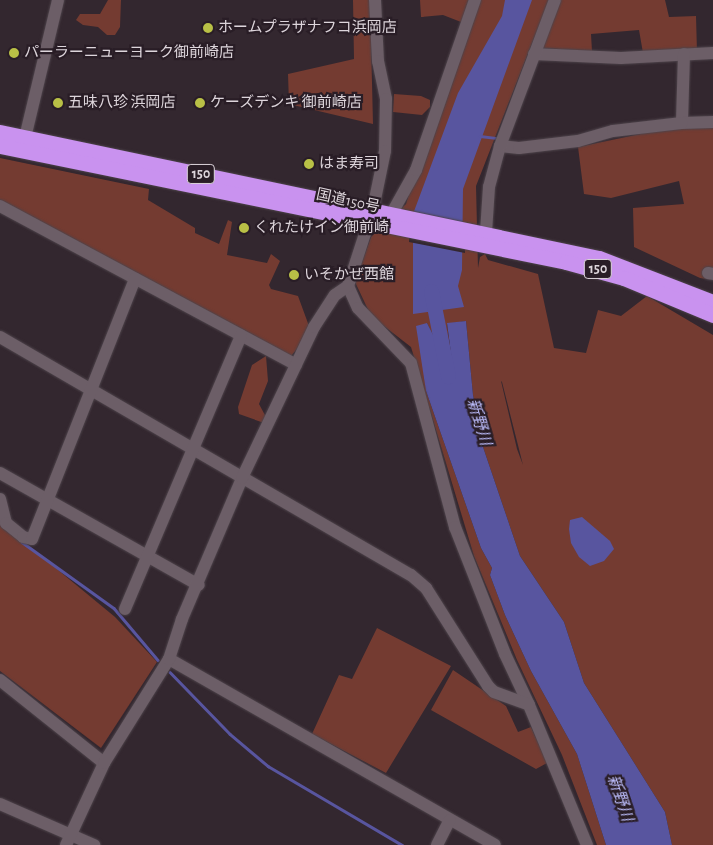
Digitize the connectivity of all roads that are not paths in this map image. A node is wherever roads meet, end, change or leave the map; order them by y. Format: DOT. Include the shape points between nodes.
graph roads {
  1 [pos="58,0"];
  2 [pos="375,0"];
  3 [pos="475,0"];
  4 [pos="555,0"];
  5 [pos="713,53"];
  6 [pos="534,54"];
  7 [pos="684,54"];
  8 [pos="713,122"];
  9 [pos="682,123"];
  10 [pos="0,132"];
  11 [pos="24,144"];
  12 [pos="0,146"];
  13 [pos="500,146"];
  14 [pos="0,206"];
  15 [pos="373,209"];
  16 [pos="398,219"];
  17 [pos="367,223"];
  18 [pos="480,236"];
  19 [pos="135,279"];
  20 [pos="348,286"];
  21 [pos="713,302"];
  22 [pos="713,315"];
  23 [pos="241,336"];
  24 [pos="0,337"];
  25 [pos="296,365"];
  26 [pos="91,390"];
  27 [pos="193,449"];
  28 [pos="0,473"];
  29 [pos="242,478"];
  30 [pos="0,499"];
  31 [pos="47,500"];
  32 [pos="147,556"];
  33 [pos="199,585"];
  34 [pos="125,609"];
  35 [pos="169,659"];
  36 [pos="0,680"];
  37 [pos="529,705"];
  38 [pos="104,763"];
  39 [pos="0,804"];
  40 [pos="450,820"];
  41 [pos="69,840"];
  42 [pos="94,845"];
  43 [pos="436,845"];
  44 [pos="495,845"];
  45 [pos="587,845"];
  1 -- 11 [label="street"];
  2 -- 15 [label="street" via="378,61 387,123"];
  3 -- 16 [label="street"];
  4 -- 6 [label="street"];
  5 -- 7 [label="street"];
  6 -- 7 [label="street" via="620,58"];
  6 -- 13 [label="street"];
  7 -- 9 [label="street"];
  8 -- 9 [label="street"];
  9 -- 13 [label="street" via="612,131 578,141 519,148"];
  10 -- 11 [label="highway, 国道150号 / 150"];
  11 -- 12 [label="highway, 国道150号 / 150"];
  11 -- 15 [label="highway, 国道150号 / 150"];
  11 -- 17 [label="highway, 国道150号 / 150"];
  13 -- 18 [label="street"];
  14 -- 19 [label="street"];
  15 -- 16 [label="highway, 国道150号 / 150"];
  15 -- 17 [label="street"];
  16 -- 17 [label="highway, 国道150号 / 150"];
  16 -- 18 [label="highway, 国道150号 / 150"];
  17 -- 20 [label="street"];
  18 -- 21 [label="highway, 国道150号 / 150" via="599,258"];
  18 -- 22 [label="highway, 国道150号 / 150" via="597,269 670,295"];
  19 -- 23 [label="street"];
  19 -- 26 [label="street"];
  20 -- 25 [label="street" via="335,295 323,312"];
  20 -- 37 [label="street" via="358,308 411,363 456,527 505,654"];
  23 -- 25 [label="street"];
  23 -- 27 [label="street"];
  24 -- 26 [label="street"];
  25 -- 29 [label="street"];
  26 -- 27 [label="street"];
  26 -- 31 [label="street"];
  27 -- 29 [label="street"];
  27 -- 32 [label="street"];
  28 -- 31 [label="street"];
  29 -- 33 [label="street"];
  29 -- 37 [label="street" via="411,575 430,593 488,686 494,692"];
  30 -- 31 [label="street" via="6,523 23,537 32,539"];
  31 -- 32 [label="street"];
  32 -- 33 [label="street"];
  32 -- 34 [label="street"];
  33 -- 35 [label="street" via="182,618"];
  35 -- 38 [label="street"];
  35 -- 40 [label="street"];
  36 -- 38 [label="street" via="21,700 40,711"];
  37 -- 45 [label="street"];
  38 -- 41 [label="street"];
  39 -- 41 [label="street"];
  40 -- 43 [label="street"];
  40 -- 44 [label="street"];
  41 -- 42 [label="street"];
}
